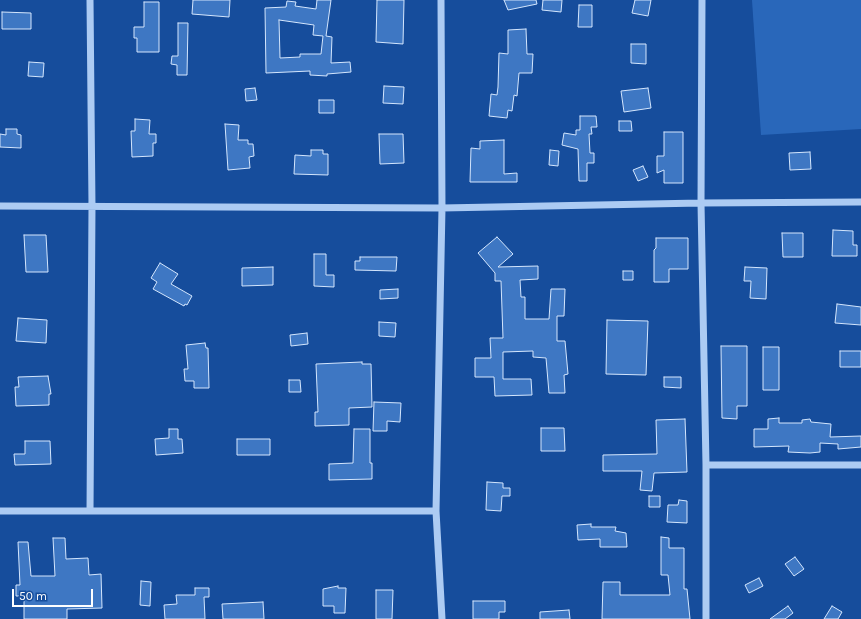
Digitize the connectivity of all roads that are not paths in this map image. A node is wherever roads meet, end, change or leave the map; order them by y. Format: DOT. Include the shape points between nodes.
graph roads {
  1 [pos="90,0"];
  2 [pos="441,0"];
  3 [pos="702,0"];
  4 [pos="861,202"];
  5 [pos="701,203"];
  6 [pos="0,206"];
  7 [pos="92,206"];
  8 [pos="442,208"];
  9 [pos="706,465"];
  10 [pos="861,465"];
  11 [pos="0,511"];
  12 [pos="90,511"];
  13 [pos="436,511"];
  14 [pos="442,619"];
  15 [pos="706,619"];
  1 -- 7 [label="street"];
  2 -- 8 [label="street"];
  3 -- 5 [label="street"];
  4 -- 5 [label="street"];
  5 -- 8 [label="street"];
  5 -- 9 [label="street"];
  6 -- 7 [label="street"];
  7 -- 8 [label="street"];
  7 -- 12 [label="street"];
  8 -- 13 [label="street"];
  9 -- 10 [label="street"];
  9 -- 15 [label="street"];
  11 -- 12 [label="street"];
  12 -- 13 [label="street"];
  13 -- 14 [label="street"];
}
